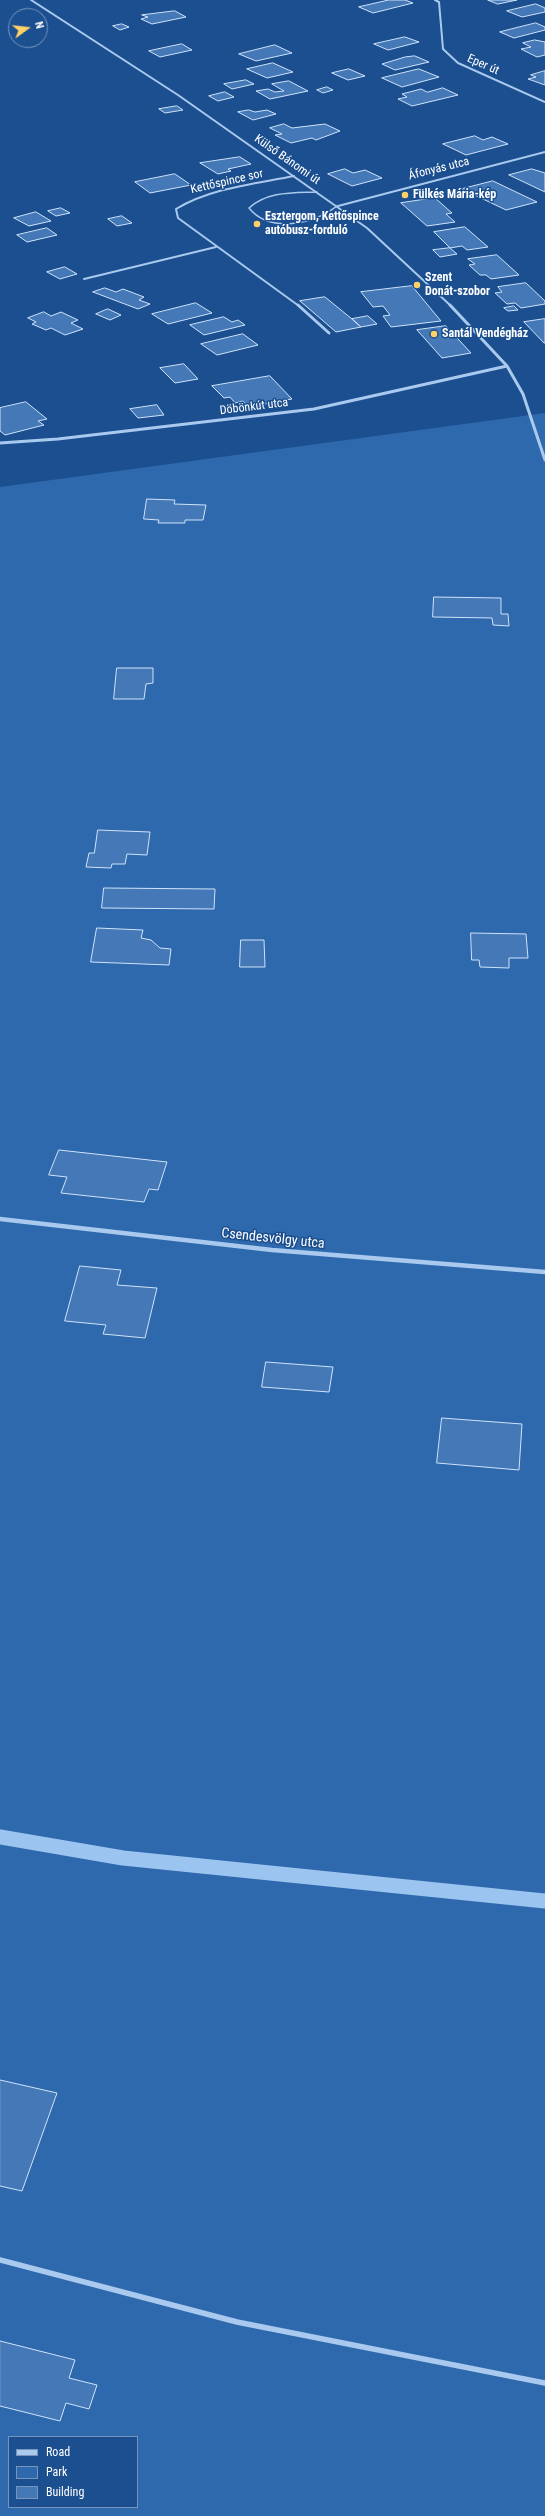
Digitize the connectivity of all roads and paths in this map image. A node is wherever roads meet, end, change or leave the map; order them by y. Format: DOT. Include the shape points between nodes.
graph roads {
  1 [pos="31,0"];
  2 [pos="435,0"];
  3 [pos="545,102"];
  4 [pos="544,152"];
  5 [pos="294,176"];
  6 [pos="317,192"];
  7 [pos="338,206"];
  8 [pos="216,247"];
  9 [pos="84,279"];
  10 [pos="329,333"];
  11 [pos="507,366"];
  12 [pos="0,443"];
  13 [pos="545,460"];
  14 [pos="0,1219"];
  15 [pos="545,1272"];
  16 [pos="0,2260"];
  17 [pos="545,2383"];
  1 -- 5 [label="street, Külső Bánomi út" via="178,95"];
  2 -- 3 [label="street, Eper út" via="439,2 443,49 458,63"];
  4 -- 7 [label="street, Áfonyás utca"];
  5 -- 6 [label="street, Külső Bánomi út"];
  5 -- 8 [label="street, Kettőspince sor" via="202,196 185,202 176,209 178,218"];
  6 -- 7 [label="street, Külső Bánomi út"];
  6 -- 7 [label="lane" via="265,198 253,202 249,208 252,214 262,220 284,222 311,220"];
  7 -- 11 [label="street, Külső Bánomi út" via="367,228 435,289"];
  8 -- 9 [label="street"];
  8 -- 10 [label="street, Kettőspince sor" via="293,301"];
  11 -- 12 [label="street, Döbönkút utca" via="314,409 58,439"];
  11 -- 13 [label="street, Külső Bánomi út" via="523,394"];
  14 -- 15 [label="street, Csendesvölgy utca" via="246,1248 429,1266"];
  16 -- 17 [label="street" via="238,2322"];
}
